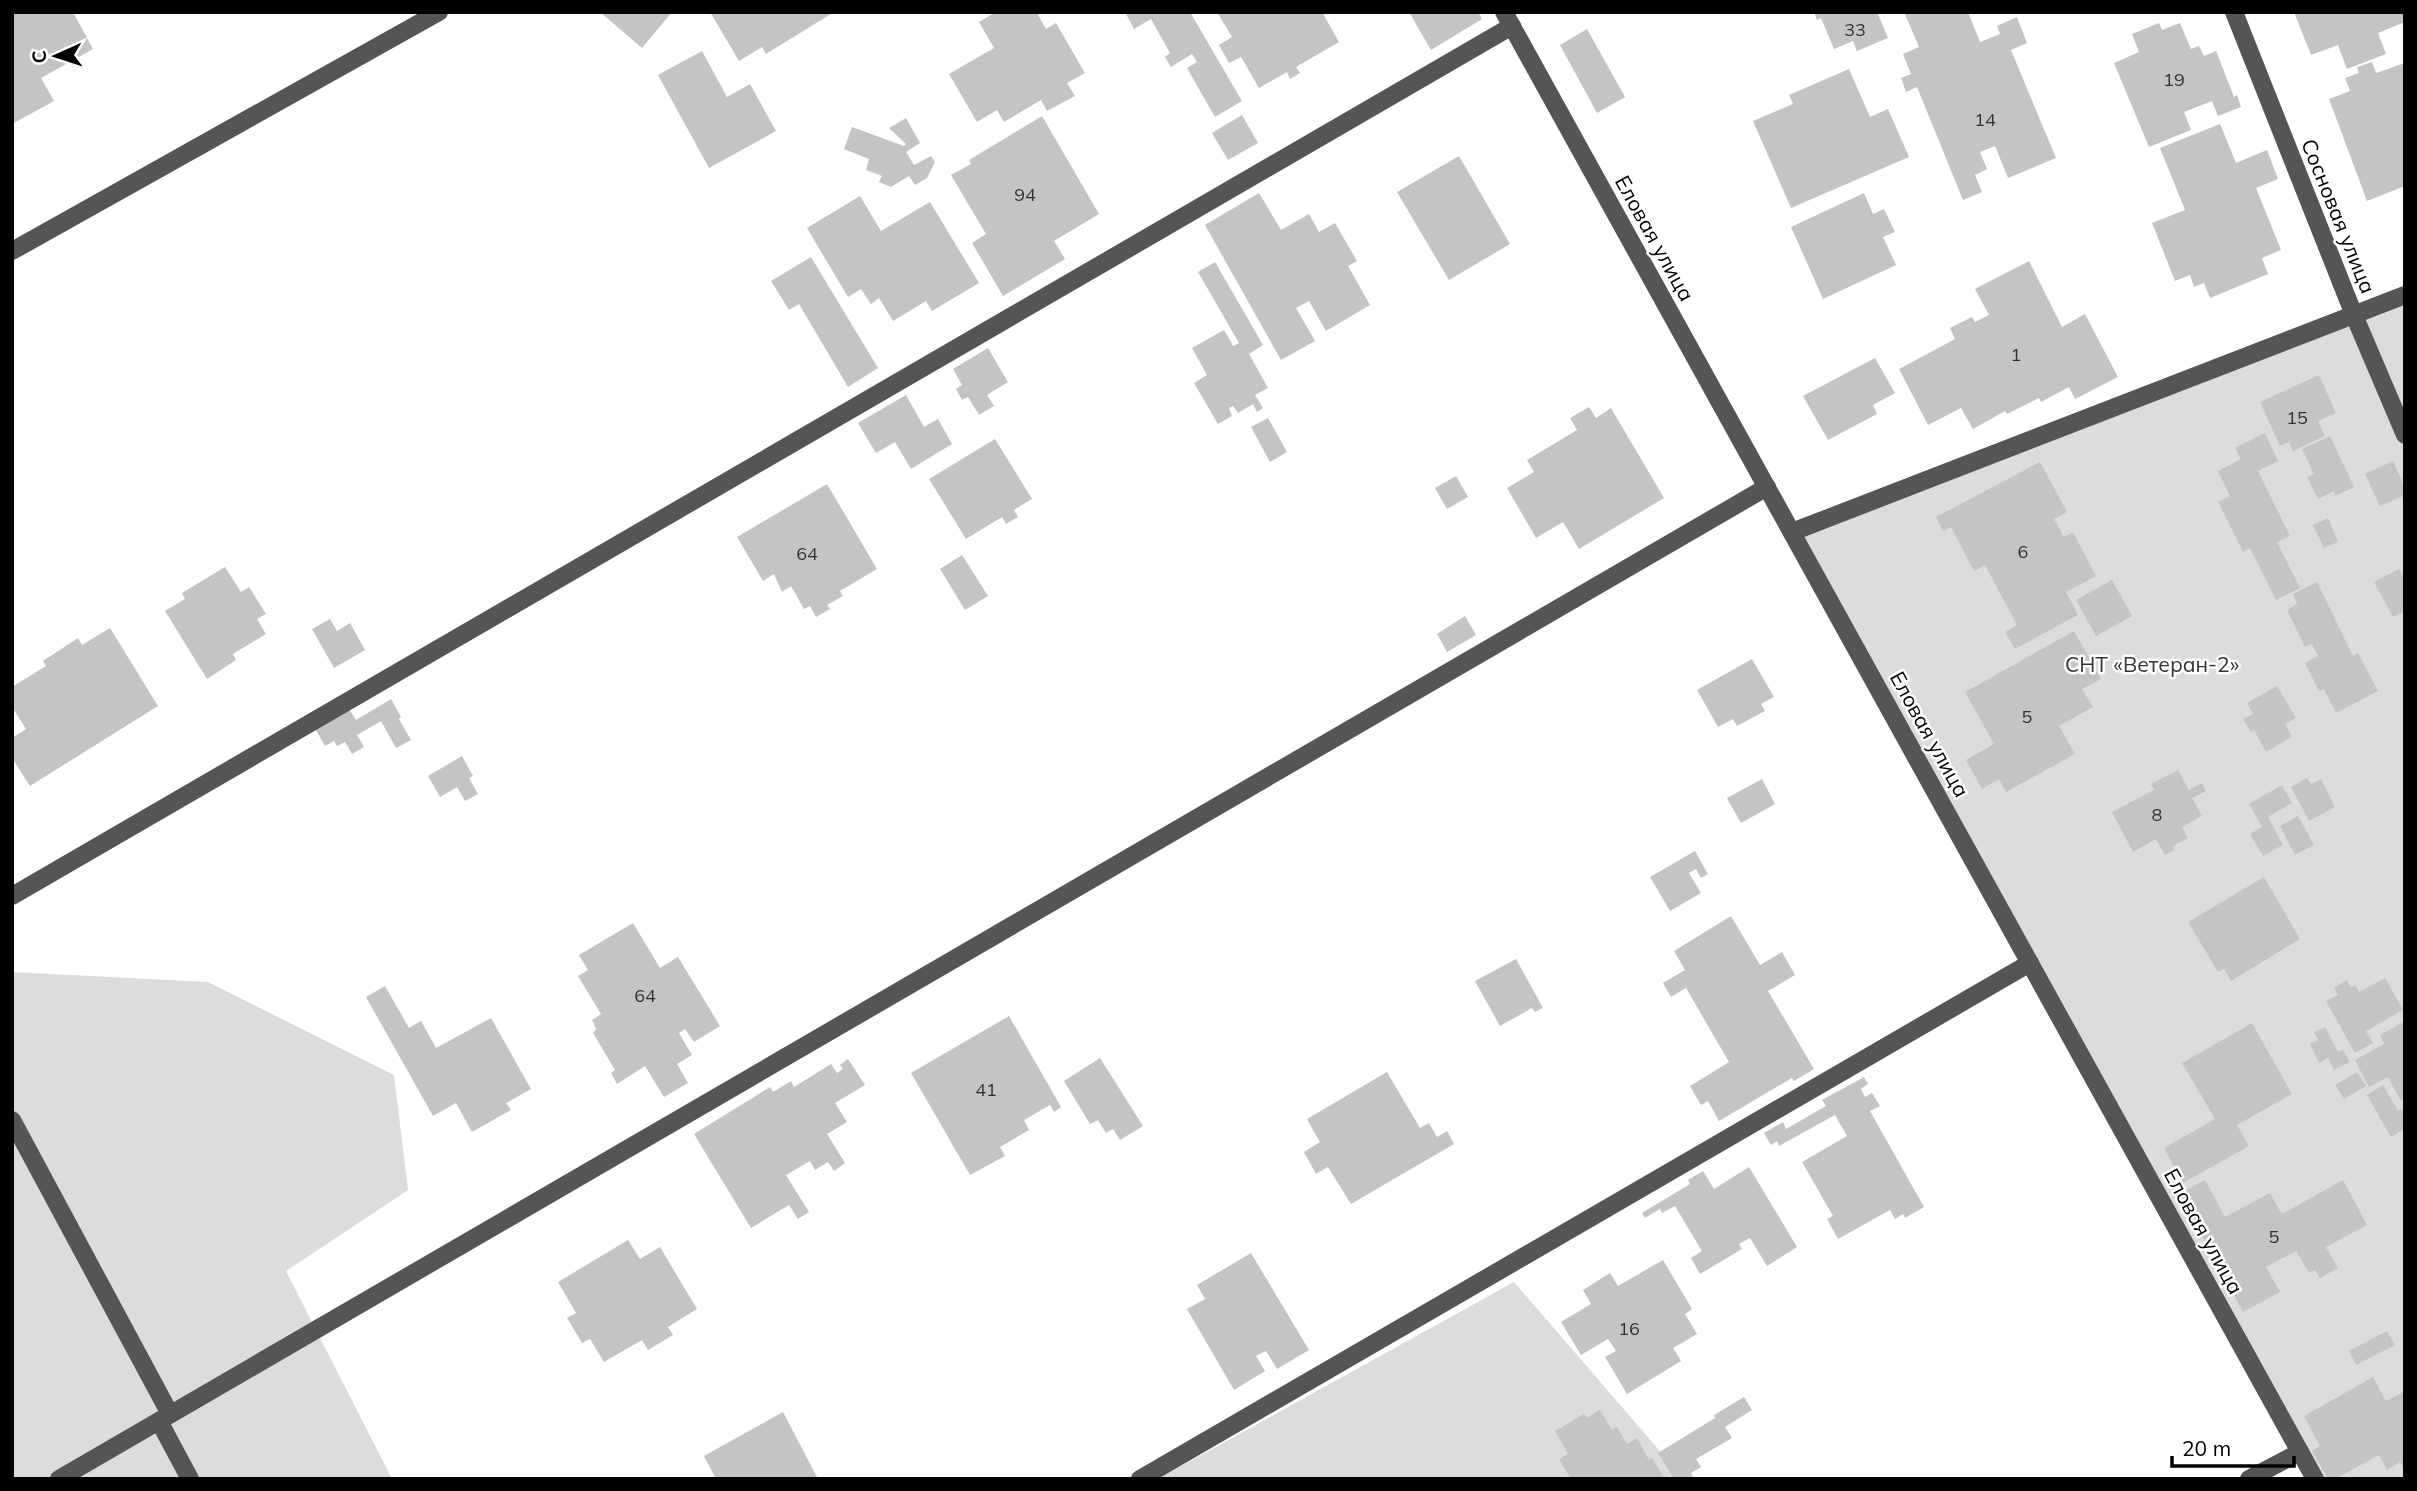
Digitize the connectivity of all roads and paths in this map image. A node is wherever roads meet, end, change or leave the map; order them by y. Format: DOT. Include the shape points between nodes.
graph roads {
  1 [pos="439,12"];
  2 [pos="2234,12"];
  3 [pos="1508,19"];
  4 [pos="12,251"];
  5 [pos="2405,295"];
  6 [pos="2354,314"];
  7 [pos="2405,435"];
  8 [pos="1767,486"];
  9 [pos="1791,532"];
  10 [pos="12,896"];
  11 [pos="2030,963"];
  12 [pos="12,1120"];
  13 [pos="165,1417"];
  14 [pos="2300,1452"];
  15 [pos="59,1479"];
  16 [pos="191,1479"];
  17 [pos="1140,1479"];
  18 [pos="2249,1479"];
  19 [pos="2315,1479"];
  1 -- 4 [label="street"];
  2 -- 6 [label="street, Сосновая улица"];
  3 -- 8 [label="street, Еловая улица"];
  3 -- 10 [label="street"];
  5 -- 6 [label="street"];
  6 -- 7 [label="street, Сосновая улица"];
  6 -- 9 [label="street"];
  8 -- 9 [label="street, Еловая улица"];
  8 -- 13 [label="street"];
  9 -- 11 [label="street, Еловая улица"];
  11 -- 14 [label="street, Еловая улица"];
  11 -- 17 [label="street"];
  12 -- 13 [label="street"];
  13 -- 15 [label="street"];
  13 -- 16 [label="street"];
  14 -- 18 [label="street"];
  14 -- 19 [label="street, Еловая улица"];
}
